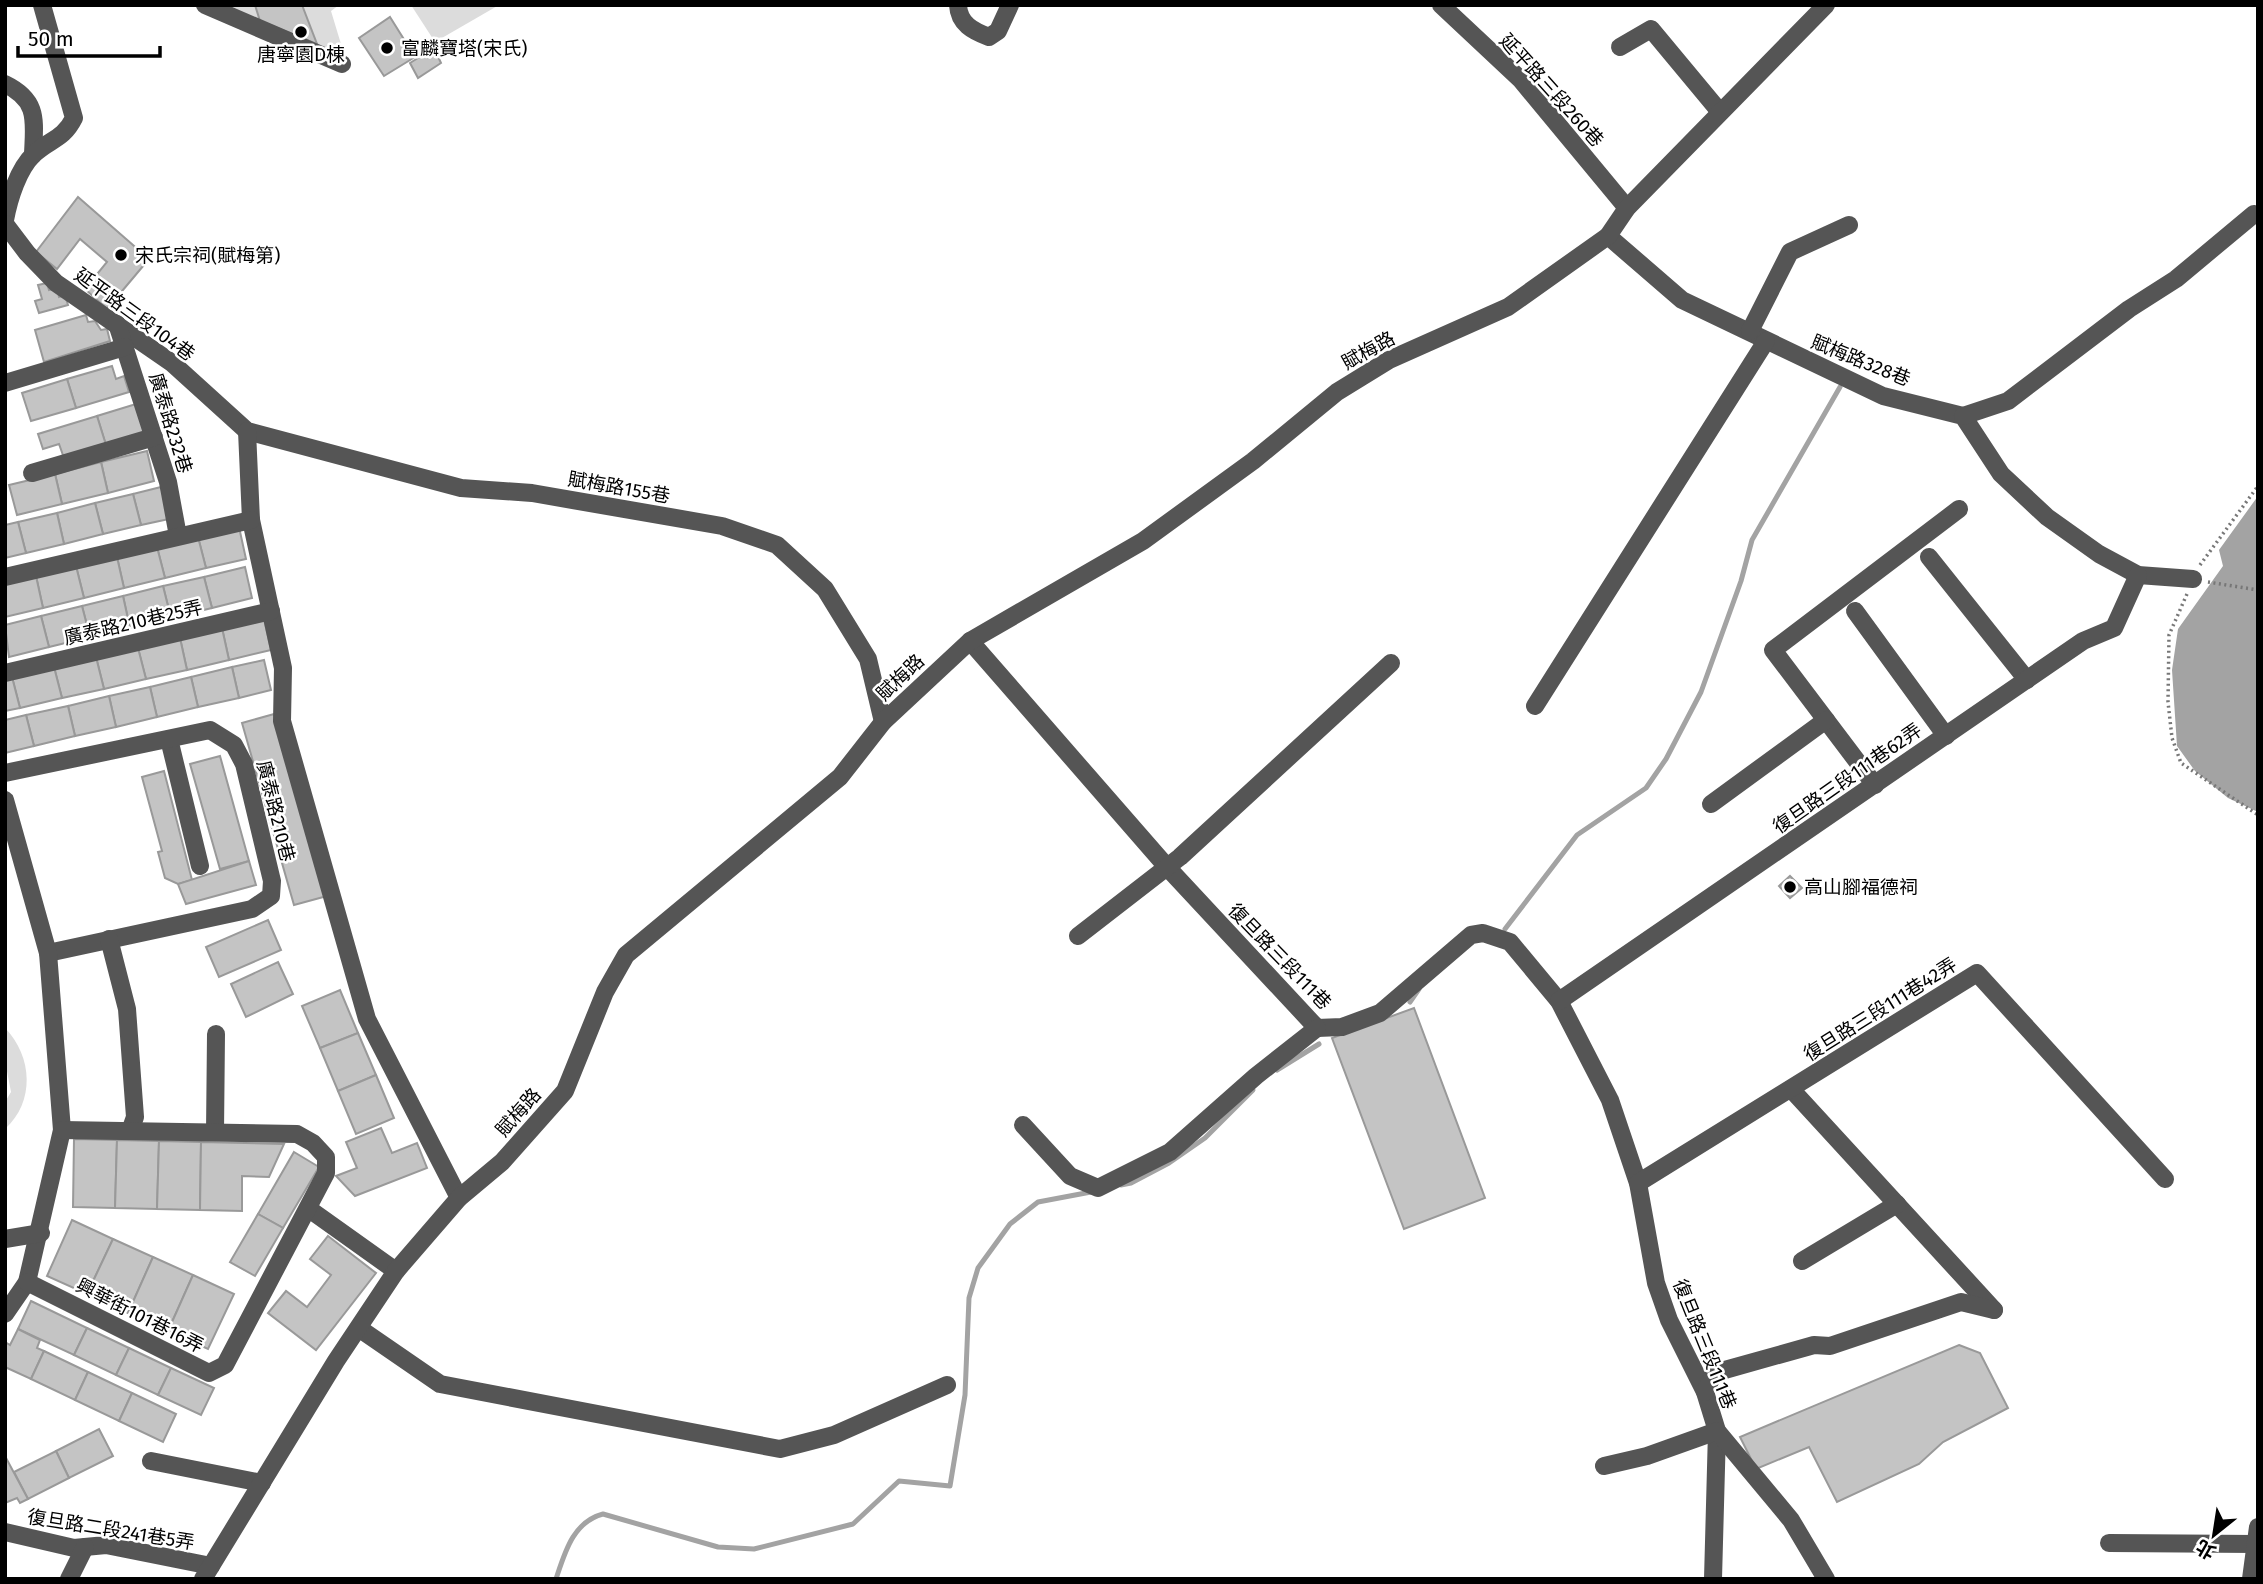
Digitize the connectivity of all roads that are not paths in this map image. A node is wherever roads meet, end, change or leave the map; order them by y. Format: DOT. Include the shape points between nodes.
graph roads {
  1 [pos="42,5"];
  2 [pos="205,5"];
  3 [pos="958,5"];
  4 [pos="1010,5"];
  5 [pos="1441,5"];
  6 [pos="1826,5"];
  7 [pos="1620,47"];
  8 [pos="342,64"];
  9 [pos="5,85"];
  10 [pos="1720,111"];
  11 [pos="28,162"];
  12 [pos="5,174"];
  13 [pos="1627,208"];
  14 [pos="2254,214"];
  15 [pos="5,222"];
  16 [pos="1849,225"];
  17 [pos="1608,236"];
  18 [pos="117,324"];
  19 [pos="1758,336"];
  20 [pos="125,347"];
  21 [pos="5,383"];
  22 [pos="1963,416"];
  23 [pos="247,431"];
  24 [pos="154,437"];
  25 [pos="32,473"];
  26 [pos="1959,509"];
  27 [pos="251,520"];
  28 [pos="178,536"];
  29 [pos="1929,557"];
  30 [pos="2138,575"];
  31 [pos="5,577"];
  32 [pos="2193,579"];
  33 [pos="271,611"];
  34 [pos="1855,611"];
  35 [pos="970,641"];
  36 [pos="1391,663"];
  37 [pos="5,673"];
  38 [pos="2027,680"];
  39 [pos="1535,706"];
  40 [pos="1826,720"];
  41 [pos="883,722"];
  42 [pos="1946,736"];
  43 [pos="169,739"];
  44 [pos="5,773"];
  45 [pos="1875,785"];
  46 [pos="5,800"];
  47 [pos="1711,804"];
  48 [pos="200,866"];
  49 [pos="1167,867"];
  50 [pos="1078,936"];
  51 [pos="109,939"];
  52 [pos="48,953"];
  53 [pos="1559,1002"];
  54 [pos="1317,1028"];
  55 [pos="216,1034"];
  56 [pos="1791,1089"];
  57 [pos="1023,1125"];
  58 [pos="62,1130"];
  59 [pos="130,1131"];
  60 [pos="215,1132"];
  61 [pos="2165,1179"];
  62 [pos="1638,1183"];
  63 [pos="459,1198"];
  64 [pos="1897,1204"];
  65 [pos="309,1209"];
  66 [pos="41,1233"];
  67 [pos="5,1238"];
  68 [pos="1802,1261"];
  69 [pos="396,1271"];
  70 [pos="27,1282"];
  71 [pos="5,1314"];
  72 [pos="360,1329"];
  73 [pos="947,1385"];
  74 [pos="1705,1392"];
  75 [pos="1717,1431"];
  76 [pos="151,1461"];
  77 [pos="1604,1466"];
  78 [pos="262,1483"];
  79 [pos="5,1532"];
  80 [pos="2257,1535"];
  81 [pos="2109,1543"];
  82 [pos="85,1547"];
  83 [pos="207,1572"];
  84 [pos="69,1579"];
  85 [pos="1713,1579"];
  86 [pos="1826,1579"];
  87 [pos="2251,1579"];
  1 -- 11 [label="street" via="74,118 67,133"];
  2 -- 8 [label="street"];
  3 -- 4 [label="street" via="962,21 989,37 998,32"];
  5 -- 13 [label="street, 延平路三段260巷" via="1521,80"];
  6 -- 10 [label="street, 賦梅路"];
  7 -- 10 [label="street" via="1651,29"];
  9 -- 11 [label="street" via="29,100 33,113"];
  10 -- 13 [label="street, 賦梅路"];
  11 -- 12 [label="street"];
  11 -- 15 [label="street, 延平路三段104巷" via="8,202"];
  13 -- 17 [label="street, 賦梅路"];
  14 -- 22 [label="street" via="2176,279 2008,401"];
  15 -- 18 [label="street, 延平路三段104巷" via="56,283"];
  16 -- 19 [label="street" via="1790,252"];
  17 -- 19 [label="street, 賦梅路328巷" via="1682,300"];
  17 -- 35 [label="street, 賦梅路" via="1508,307 1389,360 1337,392 1143,541"];
  18 -- 20 [label="street, 廣泰路232巷"];
  18 -- 23 [label="street, 延平路三段104巷" via="172,363"];
  19 -- 22 [label="street, 賦梅路328巷" via="1883,396"];
  19 -- 39 [label="street"];
  20 -- 21 [label="street"];
  20 -- 24 [label="street, 廣泰路232巷"];
  22 -- 30 [label="street" via="2001,474 2047,517"];
  23 -- 27 [label="street"];
  23 -- 41 [label="street, 賦梅路155巷" via="461,488 532,493 722,526 776,545 825,589 868,659"];
  24 -- 25 [label="street"];
  24 -- 28 [label="street, 廣泰路232巷"];
  26 -- 40 [label="street" via="1773,650"];
  27 -- 28 [label="street"];
  27 -- 33 [label="street"];
  28 -- 31 [label="street"];
  29 -- 38 [label="street"];
  30 -- 32 [label="street"];
  30 -- 38 [label="street, 復旦路三段111巷62弄" via="2114,628 2083,641"];
  33 -- 37 [label="street, 廣泰路210巷25弄"];
  33 -- 63 [label="street" via="283,668 282,721 367,1019"];
  34 -- 42 [label="street"];
  35 -- 41 [label="street, 賦梅路"];
  35 -- 49 [label="street, 復旦路三段111巷"];
  36 -- 49 [label="street"];
  38 -- 42 [label="street, 復旦路三段111巷62弄"];
  40 -- 45 [label="street"];
  40 -- 47 [label="street"];
  41 -- 63 [label="street, 賦梅路" via="840,777 626,954 605,992 565,1091 502,1162"];
  42 -- 45 [label="street, 復旦路三段111巷62弄"];
  43 -- 44 [label="street, 廣泰路210巷"];
  43 -- 48 [label="street"];
  43 -- 51 [label="street, 廣泰路210巷" via="210,730 234,745 247,777 272,881 271,896 253,909"];
  45 -- 53 [label="street, 復旦路三段111巷62弄"];
  46 -- 52 [label="street"];
  49 -- 50 [label="street"];
  49 -- 54 [label="street, 復旦路三段111巷"];
  51 -- 52 [label="street, 廣泰路210巷"];
  51 -- 59 [label="street" via="127,1009 135,1116"];
  52 -- 58 [label="street"];
  53 -- 54 [label="street, 復旦路三段111巷" via="1510,942 1483,933 1471,935 1380,1013 1342,1027"];
  53 -- 62 [label="street, 復旦路三段111巷" via="1610,1100"];
  54 -- 57 [label="street" via="1170,1152 1098,1188 1070,1176"];
  55 -- 60 [label="street"];
  56 -- 61 [label="street, 復旦路三段111巷42弄" via="1977,974"];
  56 -- 62 [label="street, 復旦路三段111巷42弄"];
  56 -- 64 [label="street"];
  58 -- 59 [label="street"];
  58 -- 66 [label="street"];
  59 -- 60 [label="street"];
  60 -- 65 [label="street" via="297,1134 313,1143 326,1157 326,1173"];
  62 -- 74 [label="street, 復旦路三段111巷" via="1656,1283"];
  63 -- 69 [label="street, 賦梅路"];
  64 -- 68 [label="street"];
  64 -- 74 [label="street" via="1994,1311 1961,1302 1830,1346 1814,1345 1714,1373"];
  65 -- 69 [label="street"];
  65 -- 70 [label="street, 興華街101巷16弄" via="226,1365 209,1373"];
  66 -- 67 [label="street"];
  66 -- 70 [label="street"];
  69 -- 72 [label="street, 賦梅路"];
  70 -- 71 [label="street"];
  72 -- 73 [label="street" via="440,1384 780,1449 834,1435"];
  72 -- 78 [label="street, 賦梅路"];
  74 -- 75 [label="street, 復旦路三段111巷"];
  75 -- 77 [label="street"];
  75 -- 85 [label="street, 復旦路三段111巷"];
  75 -- 86 [label="street" via="1791,1520"];
  76 -- 78 [label="street"];
  78 -- 83 [label="street, 賦梅路"];
  79 -- 82 [label="street, 復旦路二段241巷5弄"];
  80 -- 81 [label="street"];
  80 -- 87 [label="street"];
  82 -- 83 [label="street, 復旦路二段241巷5弄" via="106,1545"];
  82 -- 84 [label="street"];
}
